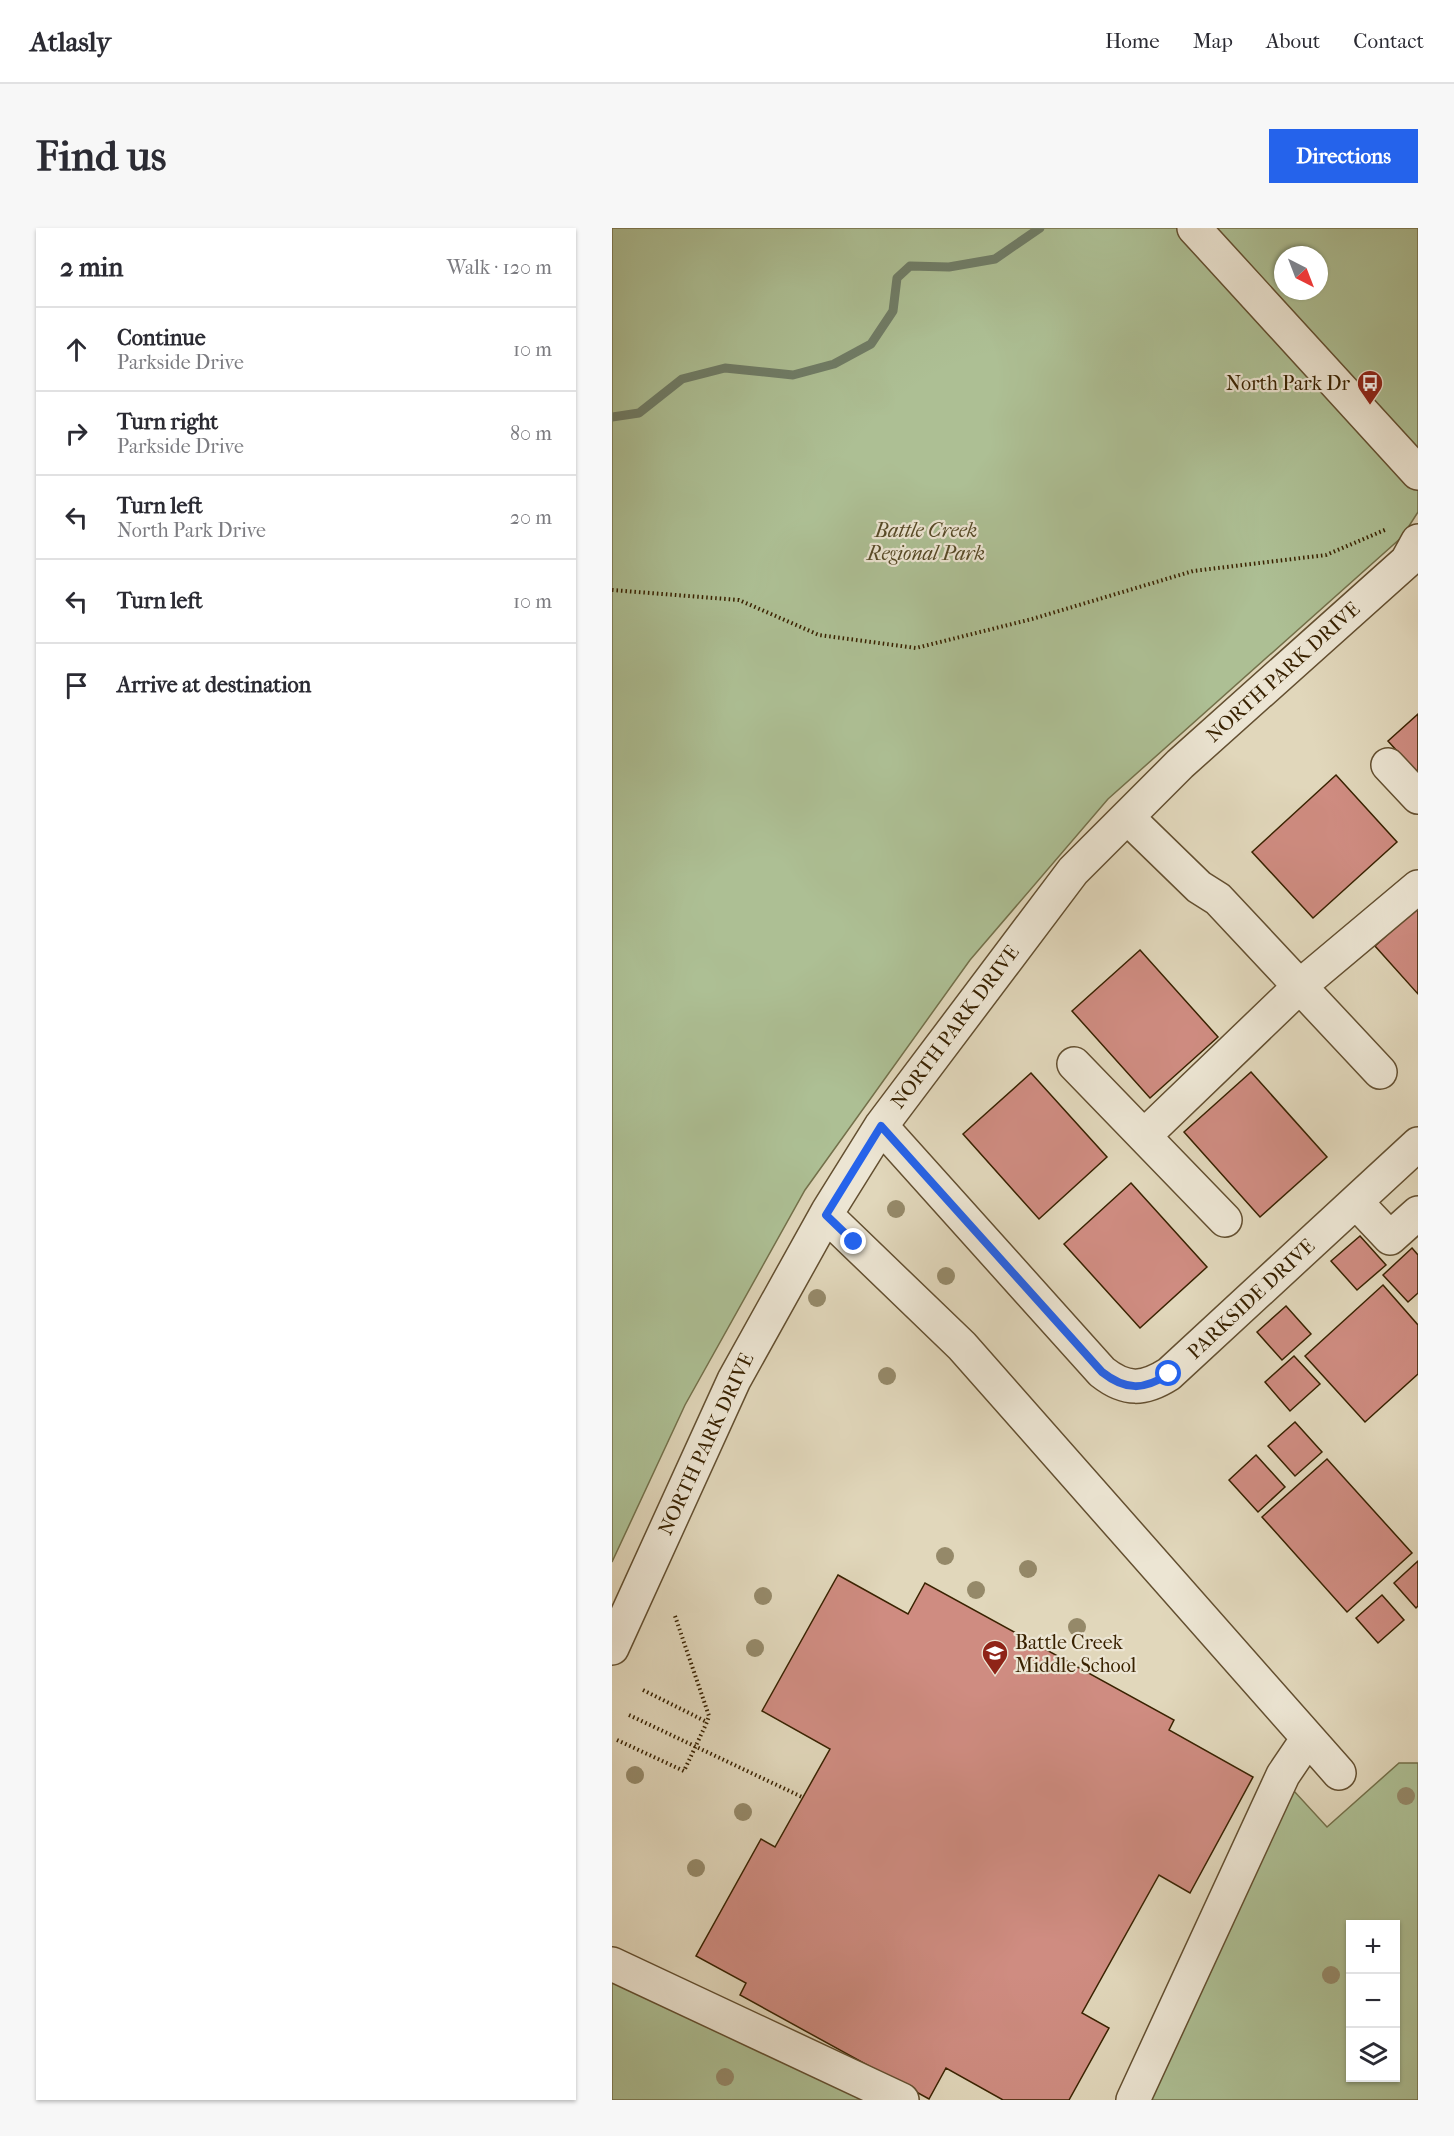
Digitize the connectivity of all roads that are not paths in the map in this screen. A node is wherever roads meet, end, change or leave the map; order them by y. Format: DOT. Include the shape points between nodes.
graph roads {
  1 [pos="1194,228"];
  2 [pos="1418,472"];
  3 [pos="1418,540"];
  4 [pos="1388,765"];
  5 [pos="1418,797"];
  6 [pos="1126,817"];
  7 [pos="1418,887"];
  8 [pos="1300,986"];
  9 [pos="1074,1064"];
  10 [pos="1380,1072"];
  11 [pos="881,1126"];
  12 [pos="1144,1136"];
  13 [pos="1415,1152"];
  14 [pos="1356,1202"];
  15 [pos="1418,1214"];
  16 [pos="826,1215"];
  17 [pos="1225,1220"];
  18 [pos="612,1648"];
  19 [pos="1308,1738"];
  20 [pos="1338,1773"];
  21 [pos="612,1964"];
  22 [pos="902,2100"];
  23 [pos="1133,2100"];
  1 -- 2 [label="street"];
  3 -- 6 [label="street, NORTH PARK DRIVE" via="1407,561"];
  4 -- 5 [label="street"];
  6 -- 8 [label="street" via="1199,887 1218,899"];
  6 -- 11 [label="street, NORTH PARK DRIVE" via="1073,871"];
  7 -- 8 [label="street"];
  8 -- 10 [label="street"];
  8 -- 12 [label="street"];
  9 -- 12 [label="street"];
  11 -- 14 [label="street, PARKSIDE DRIVE" via="1102,1372 1115,1382 1135,1387 1155,1383 1169,1374"];
  11 -- 16 [label="street, NORTH PARK DRIVE"];
  12 -- 17 [label="street"];
  13 -- 14 [label="street, PARKSIDE DRIVE"];
  14 -- 15 [label="street" via="1390,1238"];
  16 -- 18 [label="street, NORTH PARK DRIVE" via="734,1380"];
  16 -- 19 [label="street" via="962,1346"];
  19 -- 20 [label="street"];
  19 -- 23 [label="street" via="1283,1775"];
  21 -- 22 [label="street"];
}
